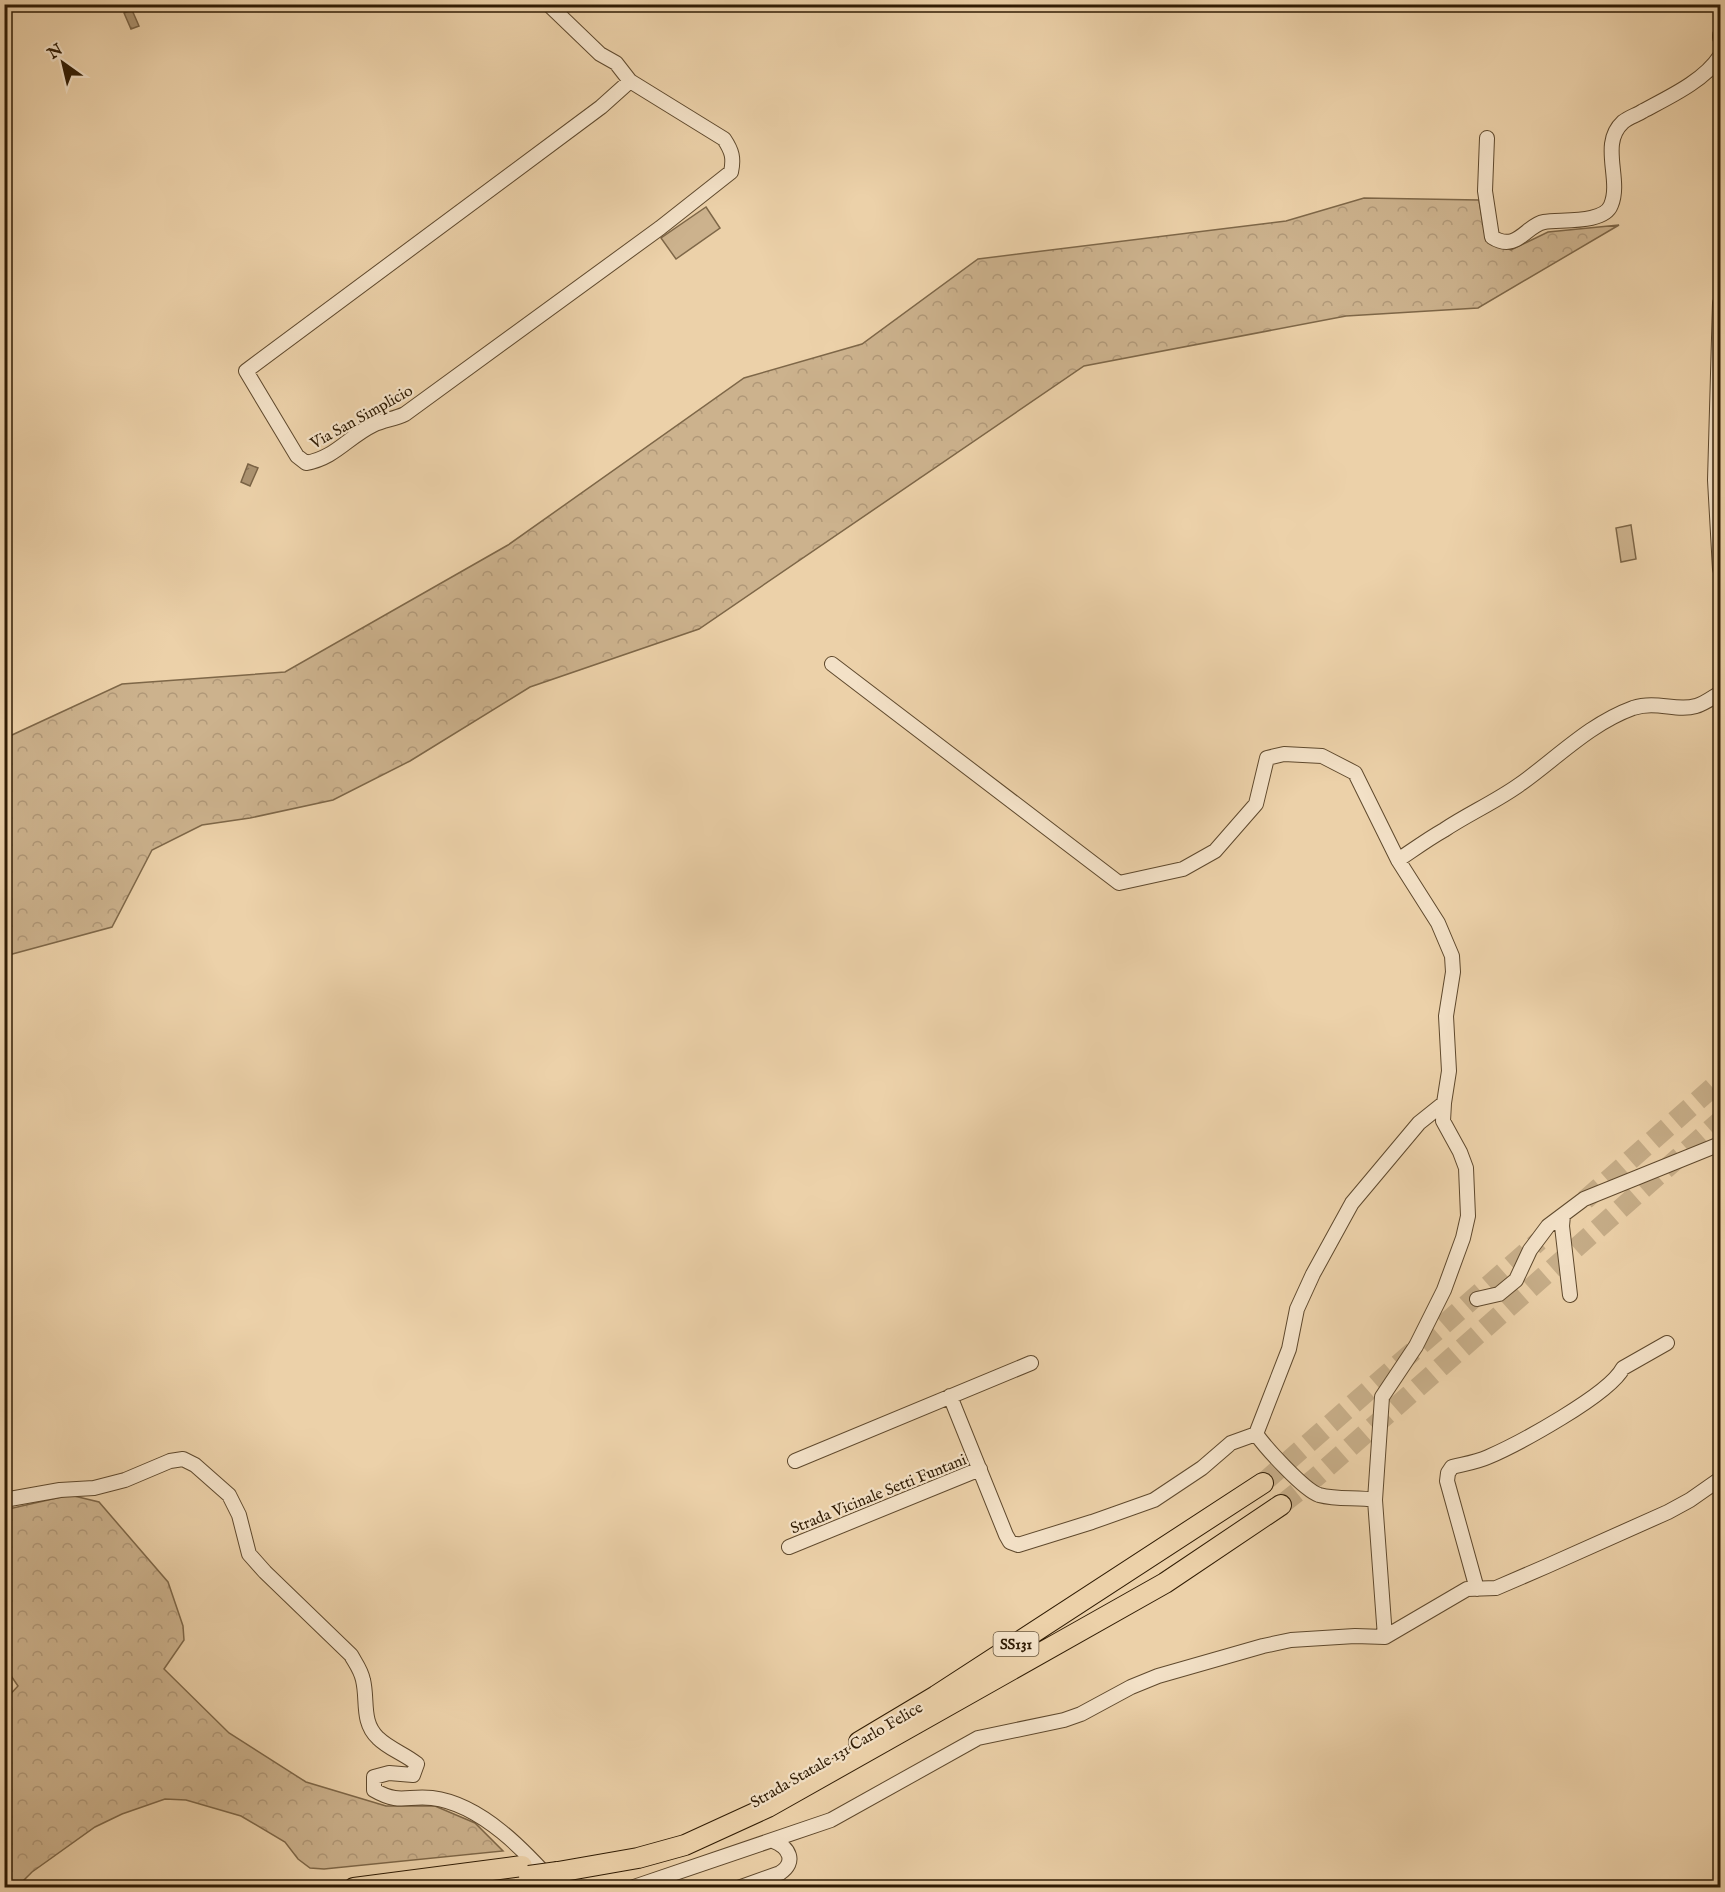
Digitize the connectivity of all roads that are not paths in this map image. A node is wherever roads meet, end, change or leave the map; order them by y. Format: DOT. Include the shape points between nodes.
graph roads {
  1 [pos="548,4"];
  2 [pos="1720,56"];
  3 [pos="630,81"];
  4 [pos="1487,138"];
  5 [pos="1720,303"];
  6 [pos="1720,569"];
  7 [pos="832,664"];
  8 [pos="1720,693"];
  9 [pos="1398,860"];
  10 [pos="1444,1103"];
  11 [pos="1720,1144"];
  12 [pos="1563,1215"];
  13 [pos="1570,1295"];
  14 [pos="1477,1299"];
  15 [pos="1667,1343"];
  16 [pos="1030,1364"];
  17 [pos="950,1396"];
  18 [pos="1256,1434"];
  19 [pos="795,1461"];
  20 [pos="980,1469"];
  21 [pos="1720,1479"];
  22 [pos="1263,1483"];
  23 [pos="4,1500"];
  24 [pos="1375,1500"];
  25 [pos="1281,1505"];
  26 [pos="789,1547"];
  27 [pos="1477,1589"];
  28 [pos="1385,1637"];
  29 [pos="798,1779"];
  30 [pos="818,1780"];
  31 [pos="773,1841"];
  32 [pos="526,1871"];
  33 [pos="555,1874"];
  34 [pos="354,1887"];
  35 [pos="442,1887"];
  36 [pos="631,1887"];
  37 [pos="738,1887"];
  1 -- 3 [label="street, Via San Simplicio" via="600,54 616,63"];
  2 -- 4 [label="street" via="1694,81 1620,126 1613,138 1612,205 1598,215 1582,220 1541,222 1517,240 1499,242 1492,237 1485,190"];
  3 -- 3 [label="street, Via San Simplicio" via="601,107 246,371 297,456 306,463 321,460 374,425 405,414 731,172 732,150 724,139"];
  5 -- 6 [label="street" via="1715,480"];
  7 -- 9 [label="street" via="1119,883 1183,869 1215,851 1256,804 1267,758 1284,754 1322,756 1355,773"];
  8 -- 9 [label="street" via="1696,706 1654,704 1633,708 1595,727 1516,787"];
  9 -- 10 [label="street" via="1438,922 1452,956 1454,972 1446,1016 1449,1071"];
  10 -- 18 [label="street" via="1419,1123 1352,1203 1297,1309 1289,1348"];
  10 -- 24 [label="street" via="1443,1121 1466,1168 1468,1216 1444,1290 1416,1346 1383,1397"];
  11 -- 12 [label="street" via="1584,1199"];
  12 -- 13 [label="street"];
  12 -- 14 [label="street" via="1548,1226 1530,1250 1516,1280 1499,1294"];
  15 -- 27 [label="street" via="1623,1368 1602,1389 1524,1440 1485,1458 1452,1467 1447,1481"];
  16 -- 17 [label="street"];
  17 -- 19 [label="street"];
  17 -- 20 [label="street, Strada Vicinale Setti Funtani"];
  18 -- 20 [label="street, Strada Vicinale Setti Funtani" via="1231,1443 1154,1500 1018,1545 1006,1535"];
  18 -- 24 [label="street" via="1286,1468 1317,1494"];
  20 -- 26 [label="street, Strada Vicinale Setti Funtani"];
  21 -- 27 [label="street" via="1668,1512 1496,1588"];
  22 -- 29 [label="highway, Strada Statale 131 Carlo Felice / SS131" via="936,1696"];
  23 -- 33 [label="street" via="94,1488 170,1461 183,1460 195,1465 229,1495 240,1515 249,1554 351,1655 364,1682 365,1717 377,1738 417,1764 413,1774 374,1777 374,1790 403,1800 432,1798 457,1805 488,1822"];
  24 -- 28 [label="street"];
  25 -- 30 [label="highway, Strada Statale 131 Carlo Felice / SS131" via="1165,1583"];
  27 -- 28 [label="street" via="1467,1589"];
  28 -- 31 [label="street" via="1291,1640 1158,1676 1064,1720 978,1738 831,1820"];
  29 -- 30 [label="highway"];
  29 -- 33 [label="highway, Strada Statale 131 Carlo Felice / SS131" via="680,1833"];
  30 -- 33 [label="highway, Strada Statale 131 Carlo Felice / SS131" via="685,1845"];
  31 -- 36 [label="street"];
  31 -- 37 [label="street" via="788,1851 790,1859 785,1870"];
  32 -- 33 [label="highway, Strada Statale 131 Carlo Felice / SS131, bridge"];
  32 -- 34 [label="highway, Strada Statale 131 Carlo Felice / SS131"];
  32 -- 35 [label="highway, Strada Statale 131 Carlo Felice / SS131"];
}
